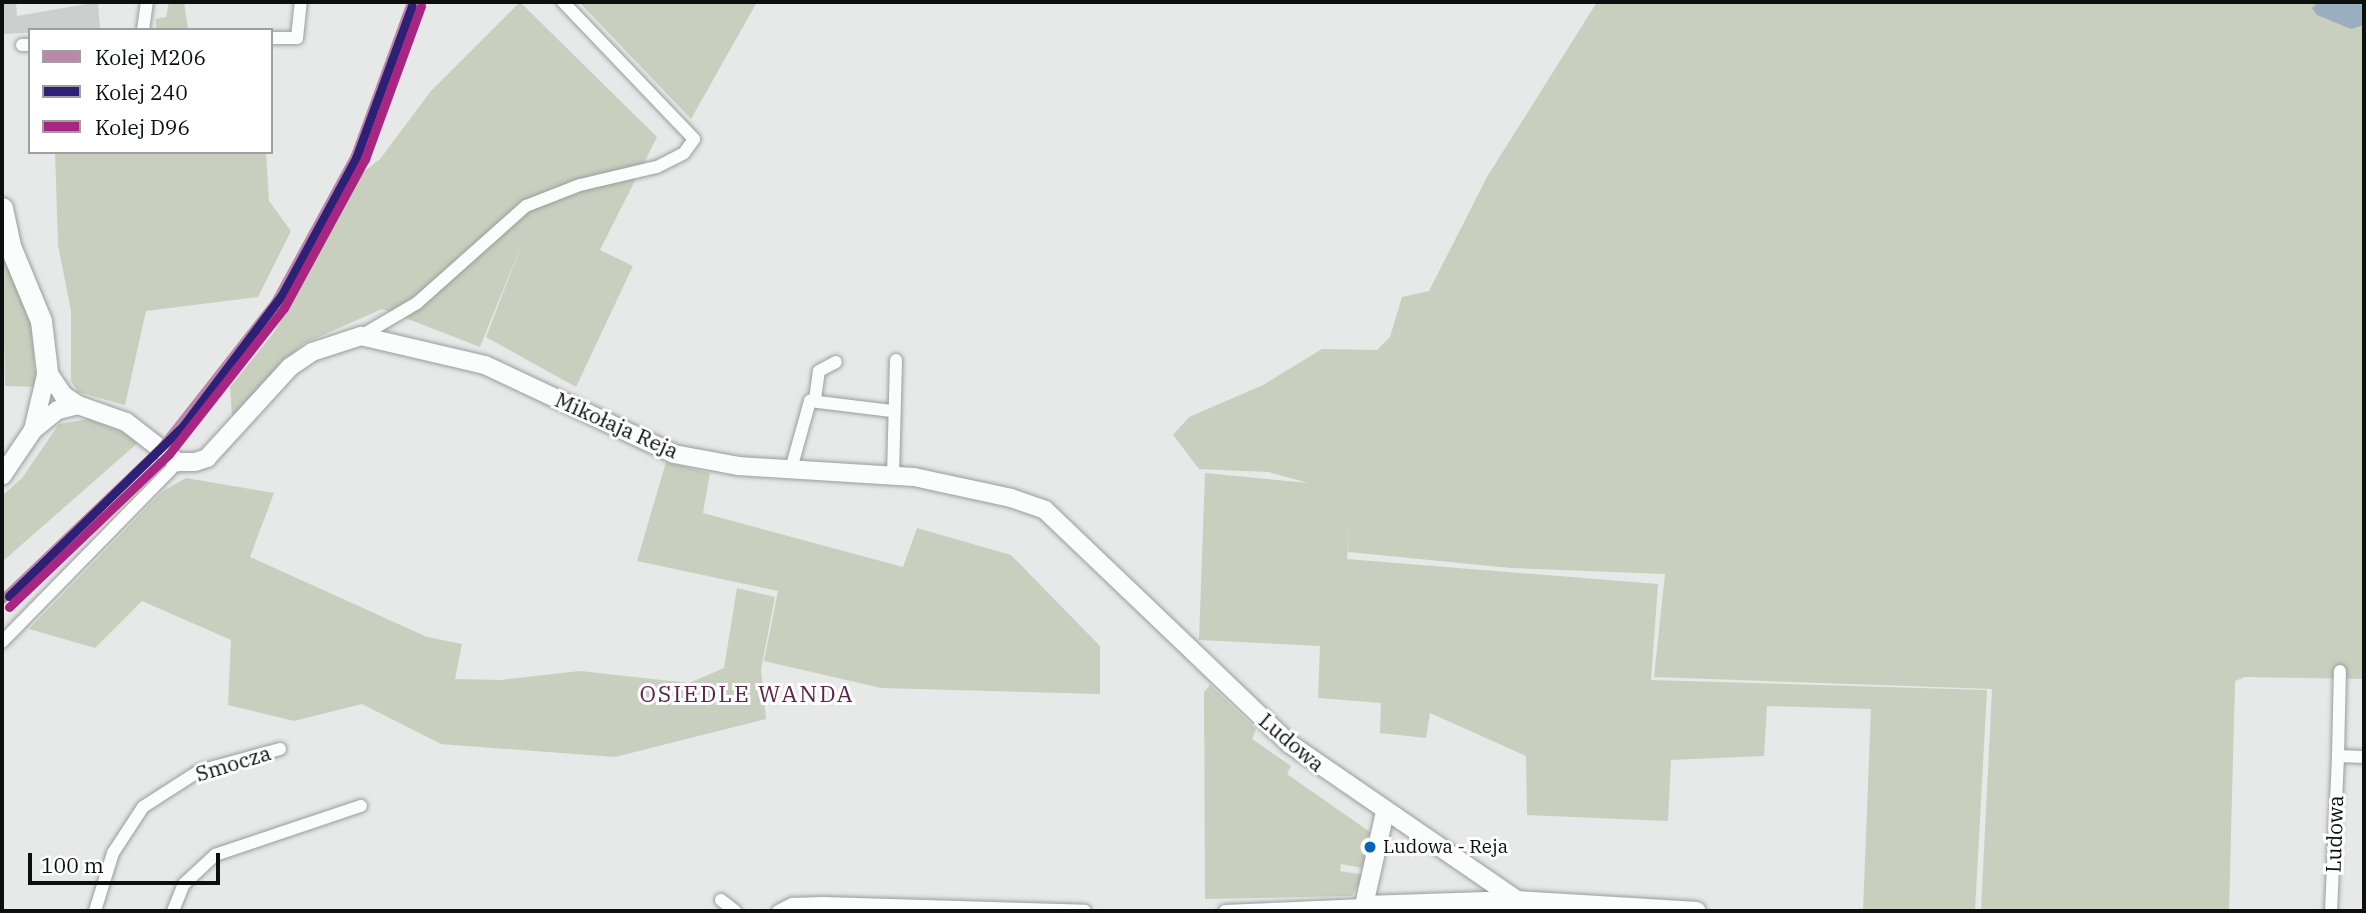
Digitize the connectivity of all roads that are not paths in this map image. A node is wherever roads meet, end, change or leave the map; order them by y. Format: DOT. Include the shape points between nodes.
graph roads {
  1 [pos="147,2"];
  2 [pos="300,2"];
  3 [pos="563,2"];
  4 [pos="143,28"];
  5 [pos="273,38"];
  6 [pos="2,208"];
  7 [pos="361,336"];
  8 [pos="896,360"];
  9 [pos="836,362"];
  10 [pos="47,371"];
  11 [pos="814,400"];
  12 [pos="78,405"];
  13 [pos="891,411"];
  14 [pos="33,430"];
  15 [pos="178,462"];
  16 [pos="791,469"];
  17 [pos="893,475"];
  18 [pos="2,476"];
  19 [pos="2,642"];
  20 [pos="1206,666"];
  21 [pos="2340,671"];
  22 [pos="280,749"];
  23 [pos="2338,756"];
  24 [pos="2364,757"];
  25 [pos="361,806"];
  26 [pos="1385,812"];
  27 [pos="721,900"];
  28 [pos="1517,900"];
  29 [pos="1364,905"];
  30 [pos="95,911"];
  31 [pos="173,911"];
  32 [pos="735,911"];
  33 [pos="778,911"];
  34 [pos="1085,911"];
  35 [pos="1225,911"];
  36 [pos="1697,911"];
  37 [pos="2331,911"];
  1 -- 4 [label="street"];
  2 -- 5 [label="street" via="297,38"];
  3 -- 7 [label="street" via="694,139 684,153 657,167 580,185 526,206 417,303"];
  6 -- 10 [label="main road" via="10,246 41,321"];
  7 -- 15 [label="street" via="312,352 290,367 208,458"];
  7 -- 16 [label="street, Mikołaja Reja" via="485,365 674,454"];
  8 -- 13 [label="street"];
  9 -- 11 [label="street" via="820,371"];
  10 -- 12 [label="street" via="63,395"];
  10 -- 14 [label="street"];
  11 -- 13 [label="street"];
  11 -- 16 [label="street" via="807,403"];
  12 -- 14 [label="street" via="58,410"];
  12 -- 15 [label="street" via="126,422"];
  13 -- 17 [label="street"];
  14 -- 18 [label="street"];
  15 -- 19 [label="street"];
  16 -- 17 [label="street, Mikołaja Reja"];
  17 -- 20 [label="street, Mikołaja Reja" via="952,482 1045,510"];
  20 -- 26 [label="street, Ludowa" via="1290,744"];
  21 -- 23 [label="street, Ludowa"];
  22 -- 30 [label="street, Smocza" via="199,771 143,807 113,853"];
  23 -- 24 [label="street"];
  23 -- 37 [label="street, Ludowa"];
  25 -- 31 [label="street" via="215,855 184,884"];
  26 -- 28 [label="street, Ludowa"];
  26 -- 29 [label="street"];
  27 -- 32 [label="street"];
  28 -- 29 [label="street"];
  28 -- 36 [label="street"];
  29 -- 35 [label="street"];
  33 -- 34 [label="street" via="792,904 823,903"];
}
